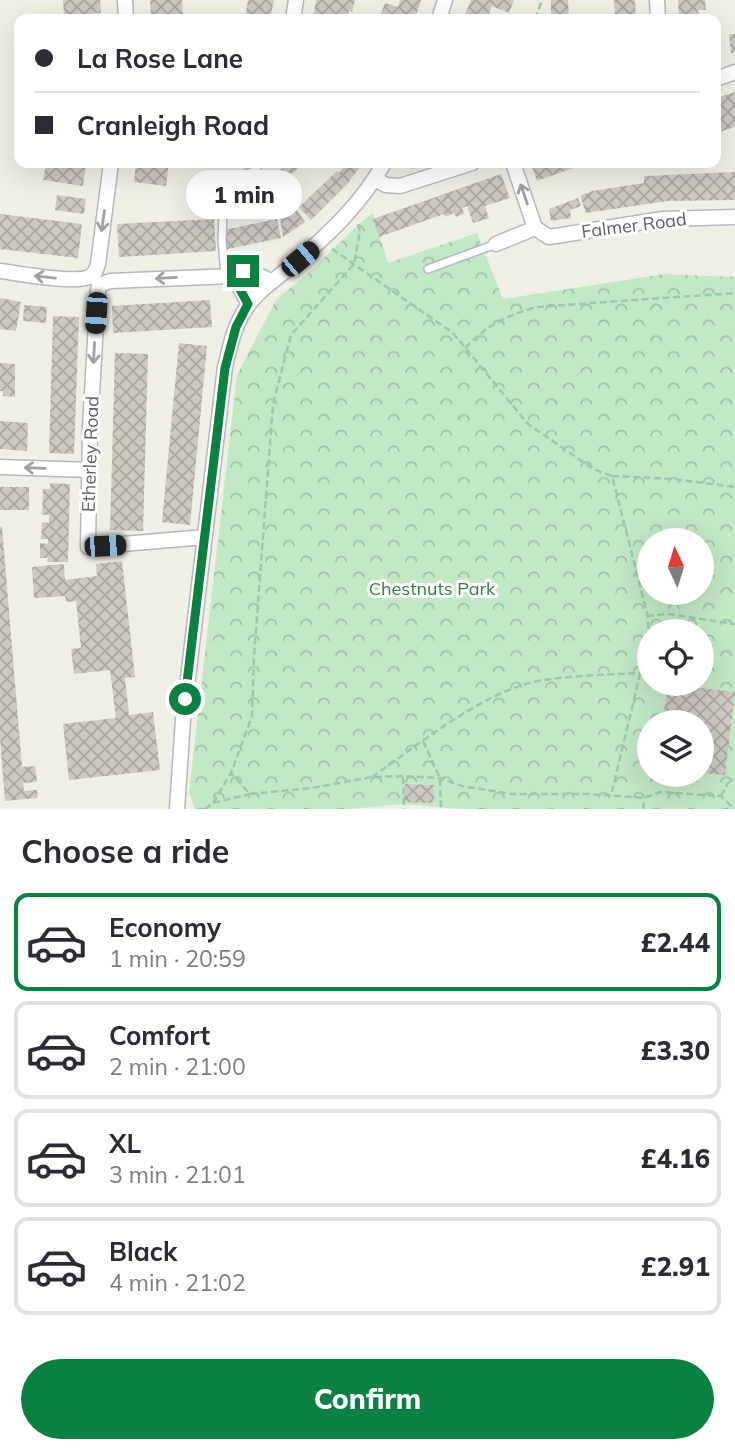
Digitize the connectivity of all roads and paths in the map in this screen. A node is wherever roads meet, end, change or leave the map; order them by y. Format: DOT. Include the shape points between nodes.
graph roads {
  1 [pos="110,168"];
  2 [pos="381,168"];
  3 [pos="456,168"];
  4 [pos="515,168"];
  5 [pos="257,170"];
  6 [pos="375,179"];
  7 [pos="735,217"];
  8 [pos="357,220"];
  9 [pos="535,228"];
  10 [pos="496,244"];
  11 [pos="330,248"];
  12 [pos="354,264"];
  13 [pos="428,269"];
  14 [pos="0,271"];
  15 [pos="229,275"];
  16 [pos="95,281"];
  17 [pos="272,282"];
  18 [pos="735,293"];
  19 [pos="248,304"];
  20 [pos="465,348"];
  21 [pos="0,467"];
  22 [pos="90,470"];
  23 [pos="612,476"];
  24 [pos="735,487"];
  25 [pos="205,537"];
  26 [pos="647,616"];
  27 [pos="647,619"];
  28 [pos="735,624"];
  29 [pos="637,673"];
  30 [pos="637,686"];
  31 [pos="423,741"];
  32 [pos="231,773"];
  33 [pos="403,776"];
  34 [pos="372,777"];
  35 [pos="440,778"];
  36 [pos="735,779"];
  37 [pos="250,793"];
  38 [pos="611,796"];
  39 [pos="721,796"];
  40 [pos="643,798"];
  41 [pos="214,803"];
  42 [pos="177,809"];
  43 [pos="205,809"];
  44 [pos="404,809"];
  45 [pos="441,809"];
  46 [pos="643,809"];
  47 [pos="734,809"];
  1 -- 16 [label="street, Etherley Road, one-way"];
  2 -- 6 [label="street"];
  3 -- 6 [label="street" via="400,186"];
  9 -- 4 [label="street, one-way"];
  5 -- 15 [label="lane" via="224,182 222,241"];
  6 -- 17 [label="street" via="327,236"];
  7 -- 9 [label="street, Falmer Road" via="663,219 549,237"];
  8 -- 12 [label="path" via="360,231"];
  9 -- 10 [label="street"];
  10 -- 13 [label="lane"];
  11 -- 12 [label="path"];
  12 -- 20 [label="path" via="453,332"];
  12 -- 32 [label="path" via="291,335 273,404 252,716"];
  16 -- 14 [label="street, one-way"];
  15 -- 16 [label="street, one-way"];
  15 -- 17 [label="street" via="254,272"];
  15 -- 19 [label="street"];
  16 -- 22 [label="street, Etherley Road, one-way"];
  17 -- 19 [label="street"];
  18 -- 20 [label="path" via="536,307 484,328"];
  19 -- 25 [label="street" via="236,327 225,368"];
  20 -- 23 [label="path" via="528,424 593,469"];
  22 -- 21 [label="street, one-way"];
  22 -- 25 [label="street, Etherley Road" via="88,547"];
  23 -- 24 [label="path"];
  23 -- 26 [label="path"];
  25 -- 42 [label="street"];
  26 -- 27 [label="path"];
  26 -- 28 [label="path" via="679,615"];
  29 -- 31 [label="path" via="533,682 500,693"];
  30 -- 38 [label="path"];
  31 -- 34 [label="path"];
  31 -- 35 [label="path"];
  32 -- 37 [label="path"];
  32 -- 41 [label="path"];
  33 -- 34 [label="path"];
  33 -- 35 [label="path"];
  33 -- 44 [label="path"];
  34 -- 37 [label="path"];
  35 -- 38 [label="path" via="512,794"];
  35 -- 45 [label="path"];
  36 -- 39 [label="path" via="727,783"];
  37 -- 41 [label="path"];
  38 -- 40 [label="path"];
  39 -- 40 [label="path" via="660,792"];
  39 -- 47 [label="path"];
  40 -- 46 [label="path"];
  41 -- 43 [label="path"];
}
